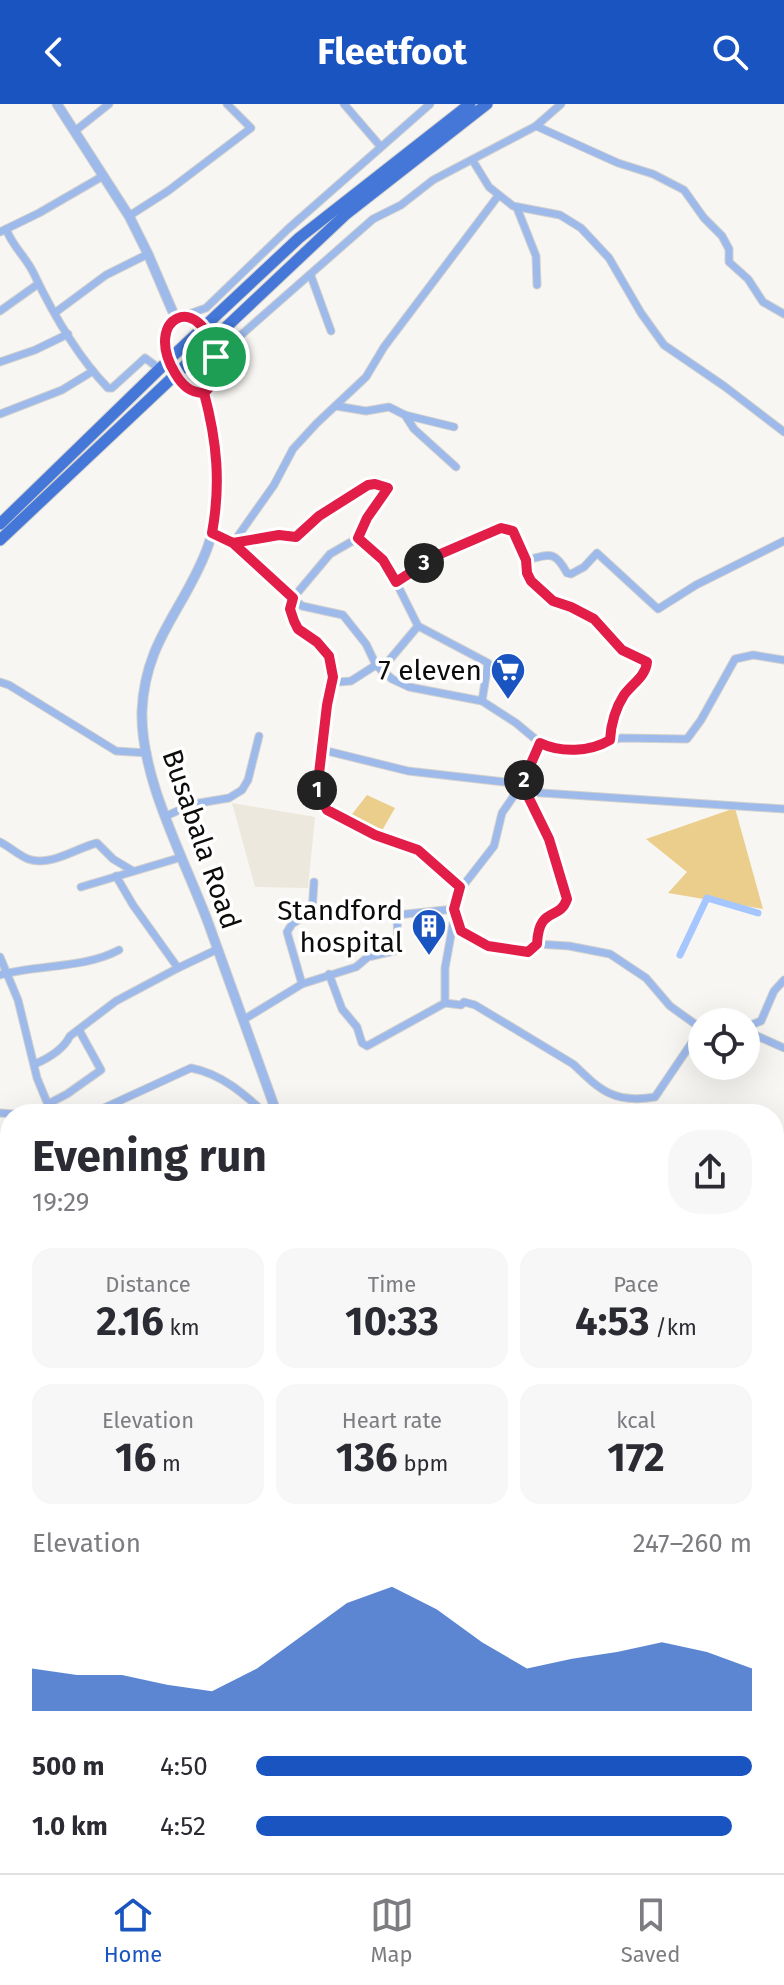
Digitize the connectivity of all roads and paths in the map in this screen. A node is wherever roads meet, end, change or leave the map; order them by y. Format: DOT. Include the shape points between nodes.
graph roads {
  1 [pos="57,104"];
  2 [pos="109,104"];
  3 [pos="227,104"];
  4 [pos="344,104"];
  5 [pos="430,104"];
  6 [pos="470,104"];
  7 [pos="487,104"];
  8 [pos="561,104"];
  9 [pos="536,126"];
  10 [pos="75,131"];
  11 [pos="381,147"];
  12 [pos="473,161"];
  13 [pos="103,176"];
  14 [pos="498,196"];
  15 [pos="517,208"];
  16 [pos="129,216"];
  17 [pos="3,230"];
  18 [pos="148,254"];
  19 [pos="311,276"];
  20 [pos="38,284"];
  21 [pos="537,285"];
  22 [pos="0,311"];
  23 [pos="56,312"];
  24 [pos="784,314"];
  25 [pos="181,316"];
  26 [pos="202,328"];
  27 [pos="331,331"];
  28 [pos="68,334"];
  29 [pos="212,342"];
  30 [pos="216,357"];
  31 [pos="0,362"];
  32 [pos="164,364"];
  33 [pos="93,371"];
  34 [pos="176,376"];
  35 [pos="204,393"];
  36 [pos="336,406"];
  37 [pos="0,414"];
  38 [pos="405,415"];
  39 [pos="454,427"];
  40 [pos="784,432"];
  41 [pos="456,467"];
  42 [pos="0,524"];
  43 [pos="212,533"];
  44 [pos="358,538"];
  45 [pos="0,540"];
  46 [pos="784,541"];
  47 [pos="233,543"];
  48 [pos="526,560"];
  49 [pos="396,582"];
  50 [pos="293,598"];
  51 [pos="418,626"];
  52 [pos="784,660"];
  53 [pos="378,667"];
  54 [pos="333,677"];
  55 [pos="0,682"];
  56 [pos="482,701"];
  57 [pos="259,736"];
  58 [pos="610,740"];
  59 [pos="540,743"];
  60 [pos="323,750"];
  61 [pos="147,753"];
  62 [pos="522,784"];
  63 [pos="527,792"];
  64 [pos="784,809"];
  65 [pos="166,816"];
  66 [pos="0,842"];
  67 [pos="182,857"];
  68 [pos="133,871"];
  69 [pos="116,876"];
  70 [pos="314,882"];
  71 [pos="81,887"];
  72 [pos="460,887"];
  73 [pos="454,909"];
  74 [pos="537,944"];
  75 [pos="218,949"];
  76 [pos="119,950"];
  77 [pos="0,957"];
  78 [pos="178,968"];
  79 [pos="4,974"];
  80 [pos="329,974"];
  81 [pos="784,980"];
  82 [pos="302,984"];
  83 [pos="445,1003"];
  84 [pos="688,1019"];
  85 [pos="243,1020"];
  86 [pos="760,1021"];
  87 [pos="79,1030"];
  88 [pos="760,1036"];
  89 [pos="784,1048"];
  90 [pos="688,1049"];
  91 [pos="35,1064"];
  92 [pos="48,1104"];
  93 [pos="57,1104"];
  94 [pos="113,1104"];
  95 [pos="255,1104"];
  96 [pos="273,1104"];
  1 -- 10 [label="street"];
  2 -- 10 [label="street"];
  3 -- 16 [label="street" via="251,128"];
  4 -- 11 [label="street"];
  5 -- 11 [label="street"];
  6 -- 26 [label="highway" via="299,238"];
  7 -- 29 [label="highway" via="345,215"];
  8 -- 9 [label="street"];
  9 -- 12 [label="street"];
  9 -- 24 [label="street" via="684,190 722,236 729,262 763,302"];
  10 -- 13 [label="street"];
  11 -- 25 [label="street" via="206,308"];
  12 -- 14 [label="street"];
  12 -- 19 [label="street" via="373,219"];
  13 -- 16 [label="street"];
  13 -- 17 [label="street"];
  14 -- 15 [label="street"];
  14 -- 36 [label="street" via="366,377"];
  15 -- 21 [label="street" via="536,256"];
  15 -- 40 [label="street" via="552,212 581,228 609,258 664,345"];
  16 -- 18 [label="street"];
  17 -- 20 [label="street"];
  18 -- 23 [label="street" via="106,275"];
  18 -- 25 [label="street"];
  19 -- 27 [label="street"];
  19 -- 30 [label="street"];
  20 -- 22 [label="street"];
  20 -- 23 [label="street"];
  23 -- 28 [label="street"];
  25 -- 26 [label="street"];
  25 -- 32 [label="street" via="165,334"];
  26 -- 29 [label="street"];
  26 -- 32 [label="highway"];
  28 -- 31 [label="street"];
  28 -- 33 [label="street"];
  29 -- 30 [label="street"];
  29 -- 34 [label="highway"];
  30 -- 35 [label="street" via="216,373"];
  32 -- 33 [label="street" via="145,358 110,388"];
  32 -- 34 [label="street"];
  32 -- 42 [label="highway"];
  33 -- 37 [label="street" via="62,390"];
  34 -- 35 [label="street" via="195,393"];
  34 -- 45 [label="highway"];
  35 -- 43 [label="street, Busabala Road" via="218,460"];
  36 -- 38 [label="street" via="366,411 389,407"];
  36 -- 47 [label="street" via="293,449"];
  38 -- 39 [label="street"];
  38 -- 41 [label="street"];
  43 -- 47 [label="street"];
  43 -- 61 [label="street, Busabala Road" via="148,666 142,714"];
  44 -- 47 [label="street" via="388,488 368,485 296,537"];
  44 -- 49 [label="street" via="383,560"];
  44 -- 50 [label="street" via="330,554"];
  46 -- 48 [label="street" via="658,609 597,553 571,574 550,554"];
  47 -- 50 [label="street"];
  48 -- 49 [label="street" via="513,531 501,528 438,555"];
  48 -- 58 [label="street" via="531,581 553,601 594,619 622,650 647,662 617,708"];
  49 -- 51 [label="street"];
  50 -- 53 [label="street" via="307,608 343,615"];
  50 -- 54 [label="street" via="290,609 298,629 329,656"];
  51 -- 53 [label="street"];
  51 -- 56 [label="street" via="487,662"];
  52 -- 58 [label="street" via="753,655 735,659 687,739"];
  53 -- 54 [label="street" via="343,683"];
  53 -- 56 [label="street" via="409,687"];
  54 -- 60 [label="street"];
  55 -- 61 [label="street" via="116,751"];
  56 -- 59 [label="street"];
  57 -- 65 [label="street" via="242,790"];
  58 -- 59 [label="street" via="578,750"];
  59 -- 62 [label="street"];
  60 -- 62 [label="street" via="408,771"];
  60 -- 72 [label="street" via="317,791 327,810 418,850"];
  61 -- 65 [label="street, Busabala Road"];
  62 -- 63 [label="street"];
  62 -- 72 [label="street" via="502,813 491,850"];
  63 -- 64 [label="street"];
  63 -- 74 [label="street" via="549,839 567,899 539,924"];
  65 -- 67 [label="street, Busabala Road"];
  66 -- 68 [label="street" via="37,861 97,843"];
  67 -- 68 [label="street"];
  67 -- 75 [label="street, Busabala Road"];
  68 -- 69 [label="street"];
  69 -- 71 [label="street"];
  69 -- 78 [label="street"];
  70 -- 82 [label="street" via="312,912 287,932"];
  72 -- 73 [label="street"];
  73 -- 74 [label="street" via="461,931 488,946 525,953"];
  73 -- 80 [label="street" via="397,915 398,950"];
  73 -- 83 [label="street"];
  74 -- 84 [label="street" via="616,956"];
  75 -- 78 [label="street"];
  75 -- 85 [label="street, Busabala Road"];
  76 -- 79 [label="street" via="99,961"];
  77 -- 79 [label="street"];
  78 -- 87 [label="street" via="116,1001"];
  79 -- 91 [label="street"];
  80 -- 82 [label="street"];
  80 -- 83 [label="street" via="342,1009 367,1046"];
  81 -- 86 [label="street"];
  82 -- 85 [label="street"];
  83 -- 90 [label="street" via="475,1005 568,1061 603,1092 639,1099 655,1097"];
  85 -- 96 [label="street, Busabala Road"];
  87 -- 91 [label="street"];
  87 -- 93 [label="street" via="100,1072"];
  88 -- 89 [label="street"];
  91 -- 92 [label="street"];
  94 -- 95 [label="street" via="191,1068 235,1086"];
}
